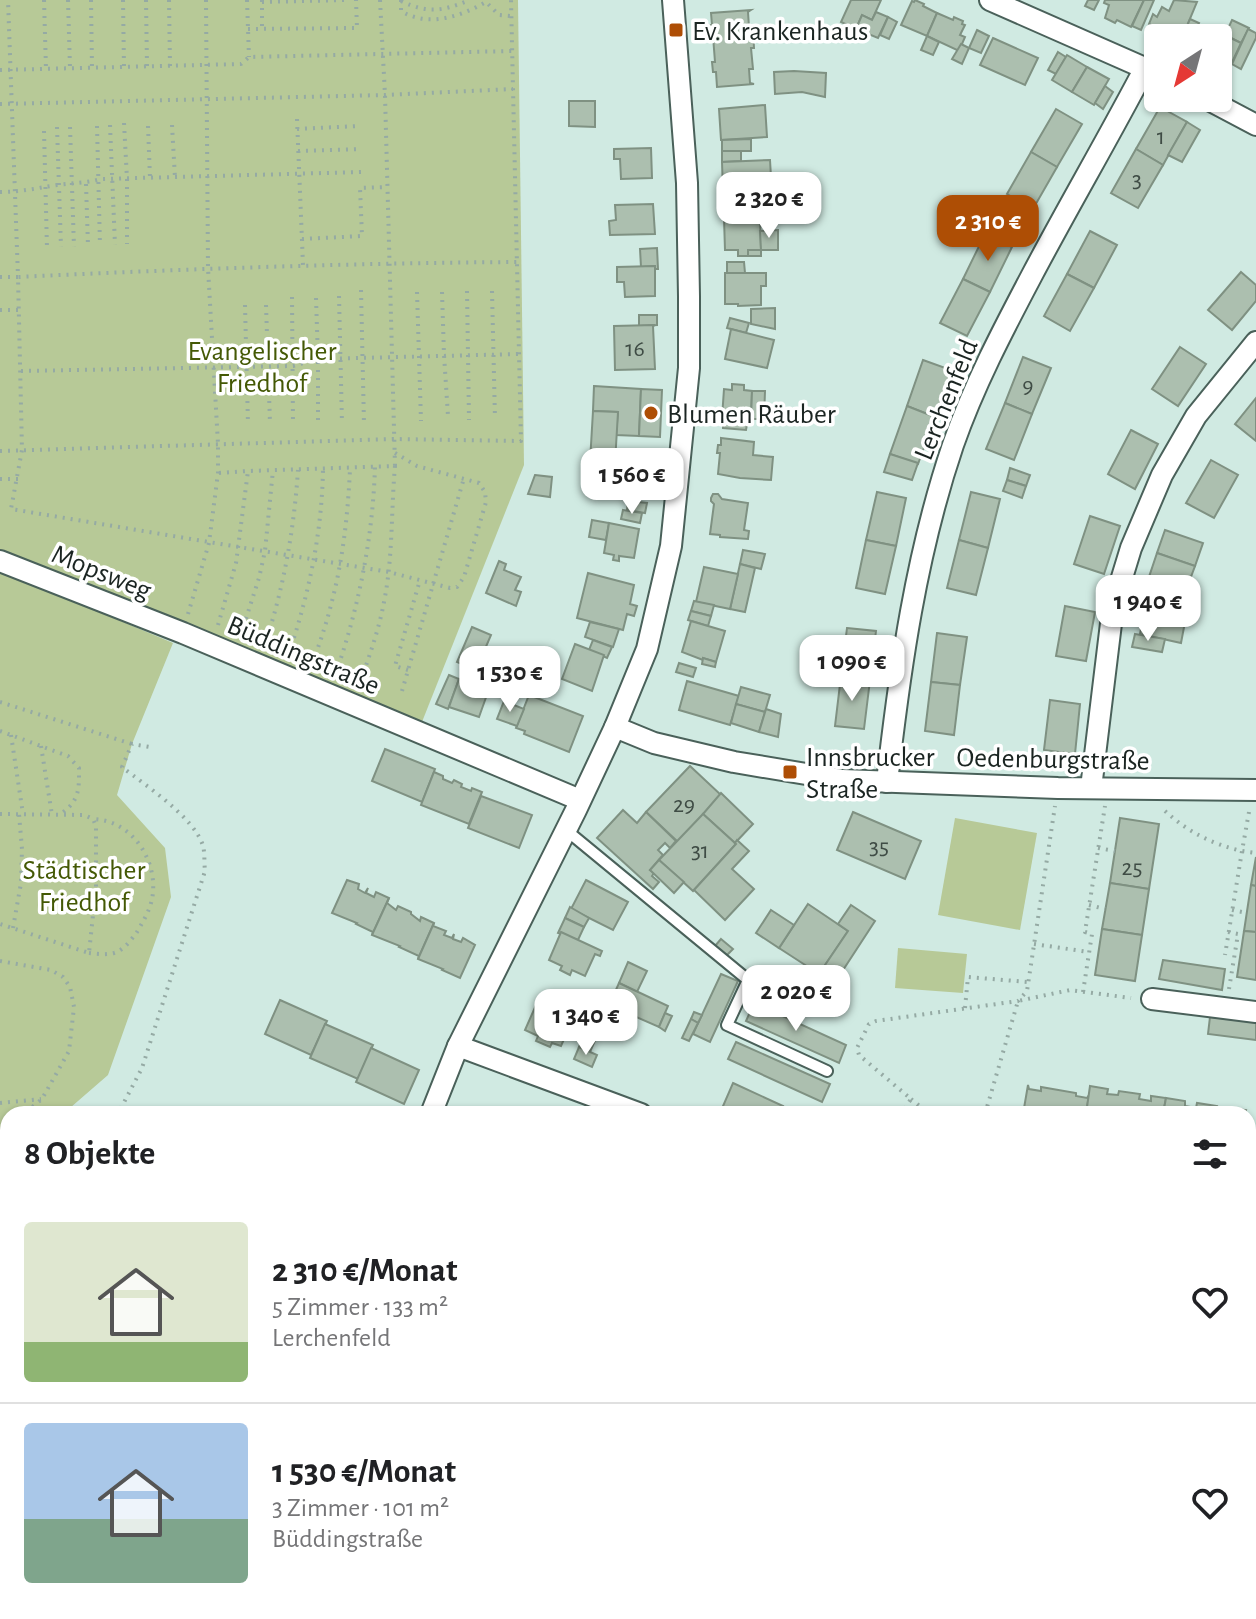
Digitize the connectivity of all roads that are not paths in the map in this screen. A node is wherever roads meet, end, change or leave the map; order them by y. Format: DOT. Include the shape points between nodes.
graph roads {
  1 [pos="673,0"];
  2 [pos="990,0"];
  3 [pos="1144,67"];
  4 [pos="1144,85"];
  5 [pos="1232,111"];
  6 [pos="1255,122"];
  7 [pos="1256,342"];
  8 [pos="0,561"];
  9 [pos="183,633"];
  10 [pos="615,727"];
  11 [pos="887,782"];
  12 [pos="1100,788"];
  13 [pos="1255,790"];
  14 [pos="580,800"];
  15 [pos="566,830"];
  16 [pos="1152,999"];
  17 [pos="1256,1012"];
  18 [pos="458,1046"];
  19 [pos="827,1071"];
  20 [pos="434,1106"];
  21 [pos="619,1106"];
  1 -- 10 [label="street" via="687,183 689,368 671,546 647,649"];
  2 -- 3 [label="street"];
  4 -- 11 [label="street, Lerchenfeld" via="1008,320 954,444 915,585"];
  5 -- 6 [label="street"];
  7 -- 12 [label="street" via="1196,416 1162,475 1131,548 1113,607"];
  8 -- 9 [label="street, Mopsweg"];
  9 -- 14 [label="street, Büddingstraße"];
  10 -- 11 [label="street, Oedenburgstraße" via="654,743 734,762"];
  10 -- 14 [label="street"];
  11 -- 12 [label="street, Oedenburgstraße"];
  12 -- 13 [label="street, Oedenburgstraße"];
  14 -- 15 [label="street"];
  15 -- 18 [label="street"];
  15 -- 19 [label="lane" via="748,980 727,1025"];
  16 -- 17 [label="street"];
  18 -- 20 [label="street"];
  18 -- 21 [label="street"];
}
